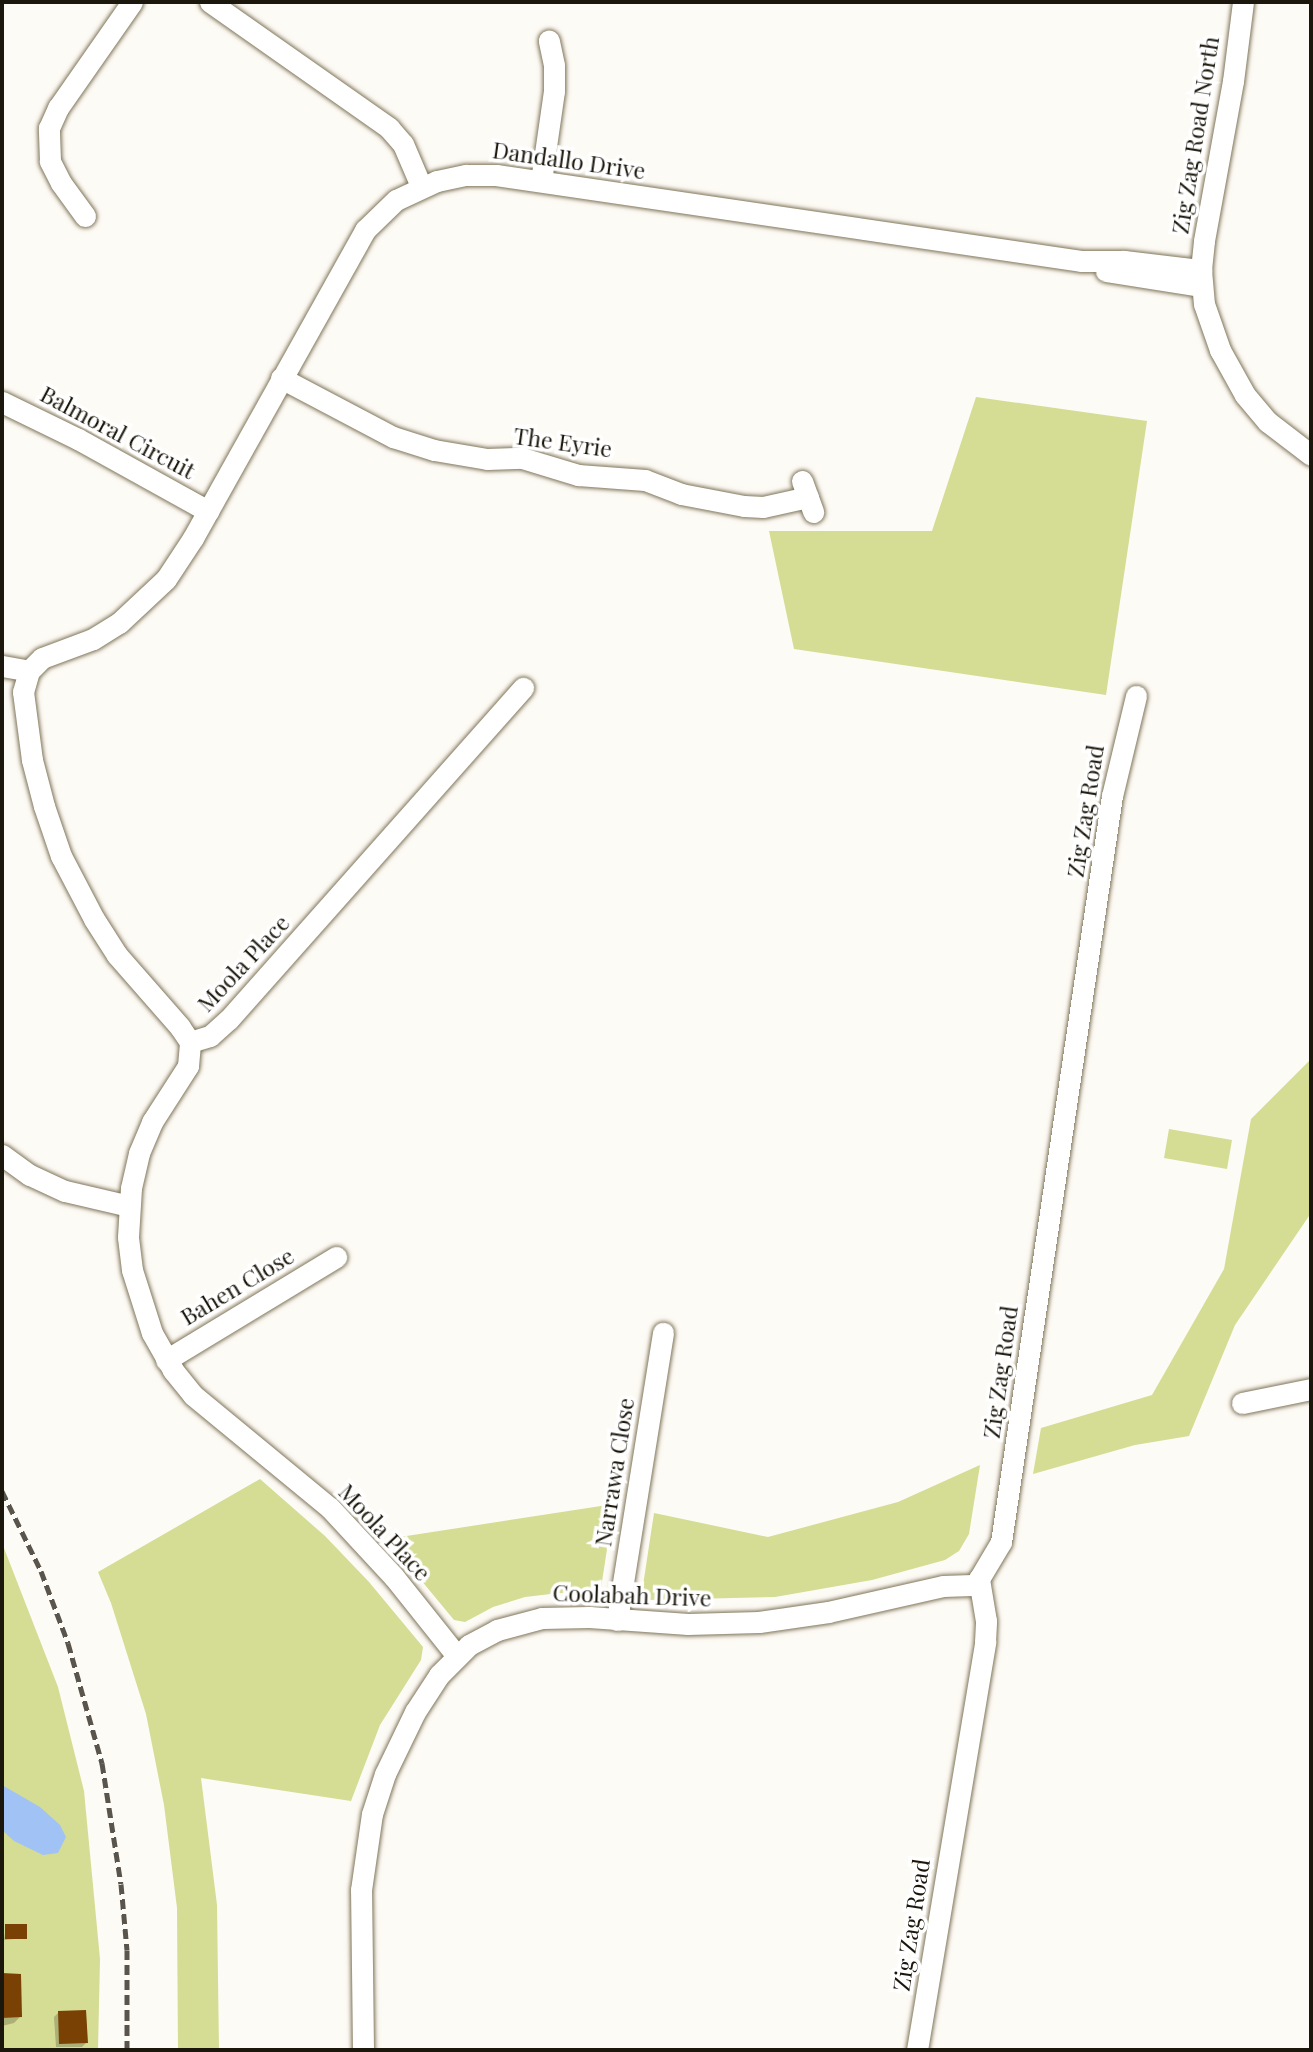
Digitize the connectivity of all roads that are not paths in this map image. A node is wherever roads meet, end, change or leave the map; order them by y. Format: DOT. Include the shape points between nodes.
graph roads {
  1 [pos="132,2"];
  2 [pos="210,2"];
  3 [pos="1243,2"];
  4 [pos="549,41"];
  5 [pos="541,181"];
  6 [pos="421,186"];
  7 [pos="85,216"];
  8 [pos="1201,278"];
  9 [pos="281,378"];
  10 [pos="2,402"];
  11 [pos="1311,455"];
  12 [pos="808,496"];
  13 [pos="208,511"];
  14 [pos="2,666"];
  15 [pos="29,671"];
  16 [pos="523,688"];
  17 [pos="1136,696"];
  18 [pos="190,1042"];
  19 [pos="2,1155"];
  20 [pos="129,1206"];
  21 [pos="336,1257"];
  22 [pos="663,1333"];
  23 [pos="166,1360"];
  24 [pos="1311,1389"];
  25 [pos="1242,1403"];
  26 [pos="979,1585"];
  27 [pos="617,1620"];
  28 [pos="457,1656"];
  29 [pos="363,2050"];
  30 [pos="917,2050"];
  1 -- 7 [label="street" via="58,108 50,128 50,161"];
  2 -- 6 [label="street" via="389,128 408,154"];
  3 -- 8 [label="street, Zig Zag Road North"];
  4 -- 5 [label="street" via="554,91"];
  5 -- 6 [label="street, Dandallo Drive" via="482,174"];
  5 -- 8 [label="street, Dandallo Drive" via="1081,261 1124,261"];
  6 -- 9 [label="street, Dandallo Drive" via="386,208 365,230"];
  8 -- 11 [label="street" via="1214,335 1245,395 1268,422"];
  9 -- 12 [label="street, The Eyrie" via="393,437 433,450 487,459 522,458 578,475 645,481 681,494 744,506 763,507"];
  9 -- 13 [label="street, Dandallo Drive"];
  10 -- 13 [label="street, Balmoral Circuit" via="55,426"];
  13 -- 15 [label="street, Dandallo Drive" via="174,568 143,603 107,631 42,658"];
  14 -- 15 [label="street"];
  15 -- 18 [label="street" via="23,692 32,760 61,856 117,956"];
  16 -- 18 [label="street, Moola Place" via="229,1019 210,1036"];
  17 -- 26 [label="street, Zig Zag Road" via="1112,796 1001,1542"];
  18 -- 20 [label="street, Moola Place" via="188,1066 159,1108 139,1153"];
  19 -- 20 [label="street" via="48,1184"];
  20 -- 23 [label="street, Moola Place" via="135,1285 144,1316"];
  21 -- 23 [label="street, Bahen Close"];
  22 -- 27 [label="street, Narrawa Close"];
  23 -- 28 [label="street, Moola Place" via="204,1406 330,1508 394,1577"];
  24 -- 25 [label="street"];
  26 -- 27 [label="street, Coolabah Drive" via="943,1586 759,1622"];
  26 -- 30 [label="street, Zig Zag Road" via="985,1642"];
  27 -- 28 [label="street, Coolabah Drive" via="573,1616 528,1620 482,1637"];
  28 -- 29 [label="street, Coolabah Drive" via="429,1689 403,1733 372,1814 361,1890"];
}
